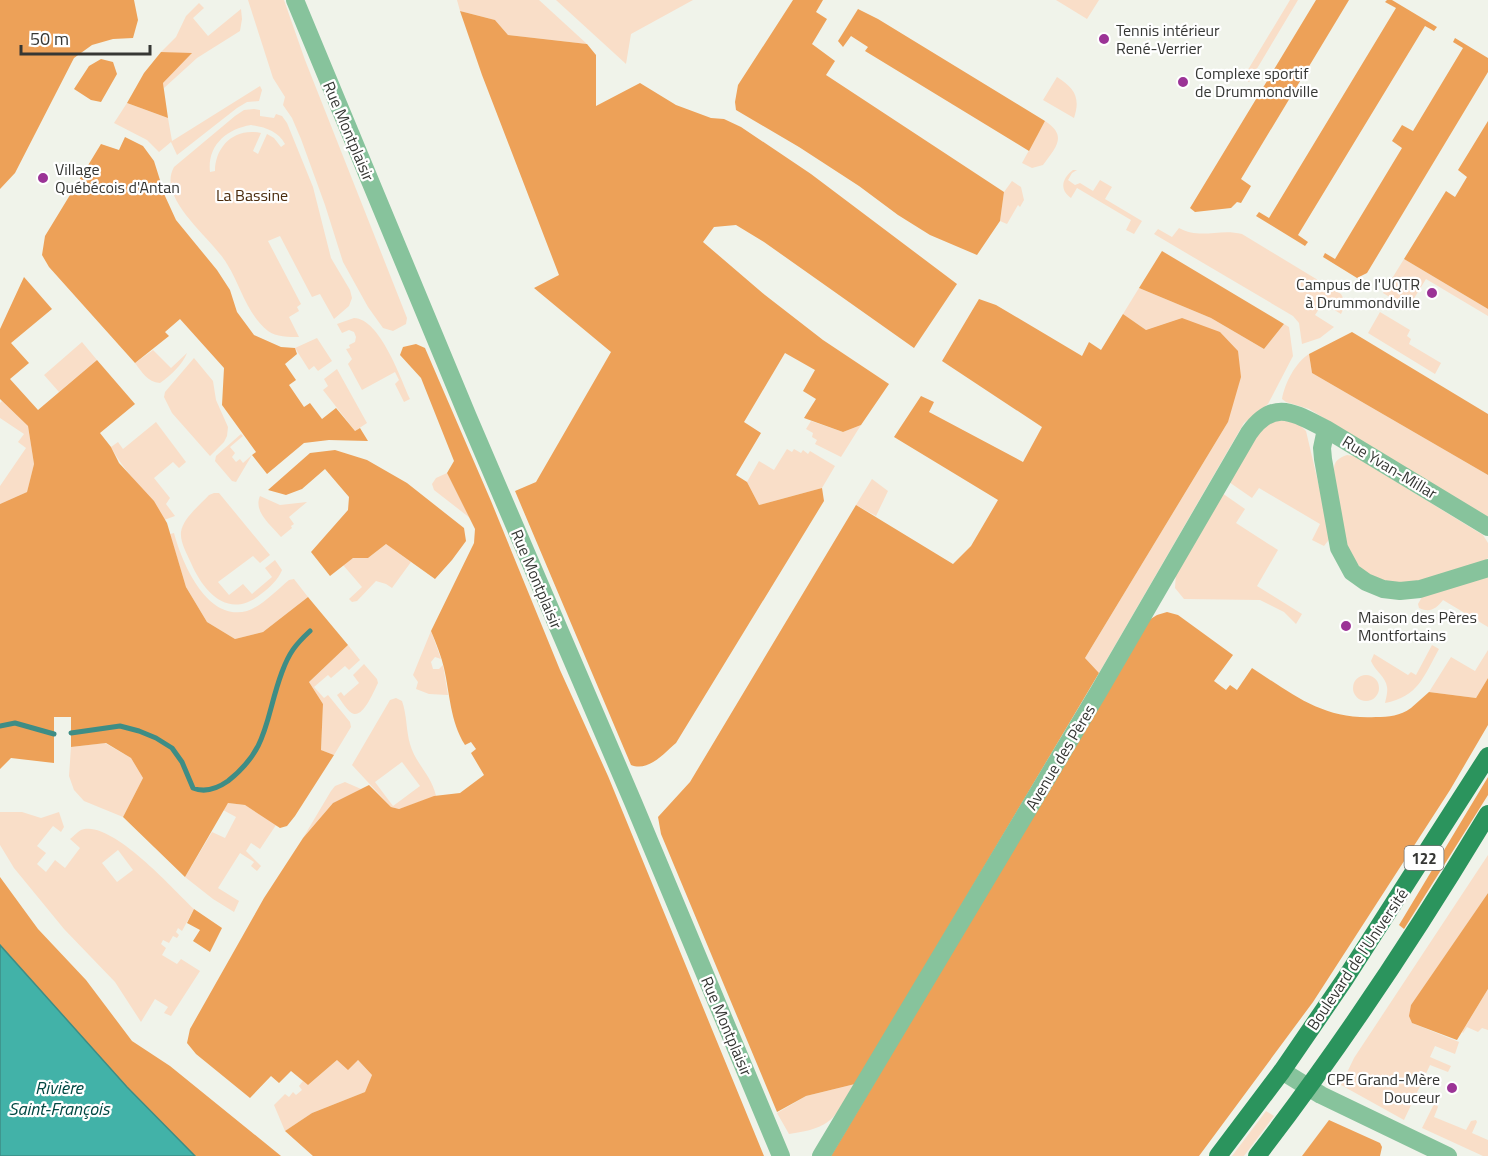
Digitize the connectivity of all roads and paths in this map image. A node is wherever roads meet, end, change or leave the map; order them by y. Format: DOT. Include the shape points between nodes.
graph roads {
  1 [pos="295,0"];
  2 [pos="1326,429"];
  3 [pos="1488,527"];
  4 [pos="1488,568"];
  5 [pos="1488,756"];
  6 [pos="1488,814"];
  7 [pos="1282,1071"];
  8 [pos="1308,1088"];
  9 [pos="782,1156"];
  10 [pos="821,1156"];
  11 [pos="1218,1156"];
  12 [pos="1257,1156"];
  13 [pos="1448,1156"];
  1 -- 9 [label="street, Rue Montplaisir"];
  2 -- 3 [label="street, Rue Yvan-Millar"];
  2 -- 4 [label="street, Rue Yvan-Millar" via="1325,470 1339,548 1352,572 1383,589 1400,591 1420,590"];
  2 -- 10 [label="street, Avenue des Pères" via="1286,410 1266,415 1249,433"];
  5 -- 7 [label="main road, Boulevard de l'Université / 122"];
  6 -- 8 [label="main road, Boulevard de l'Université" via="1395,962"];
  7 -- 8 [label="street"];
  7 -- 11 [label="main road, Boulevard de l'Université / 122"];
  8 -- 12 [label="main road, Boulevard de l'Université"];
  8 -- 13 [label="street"];
}
